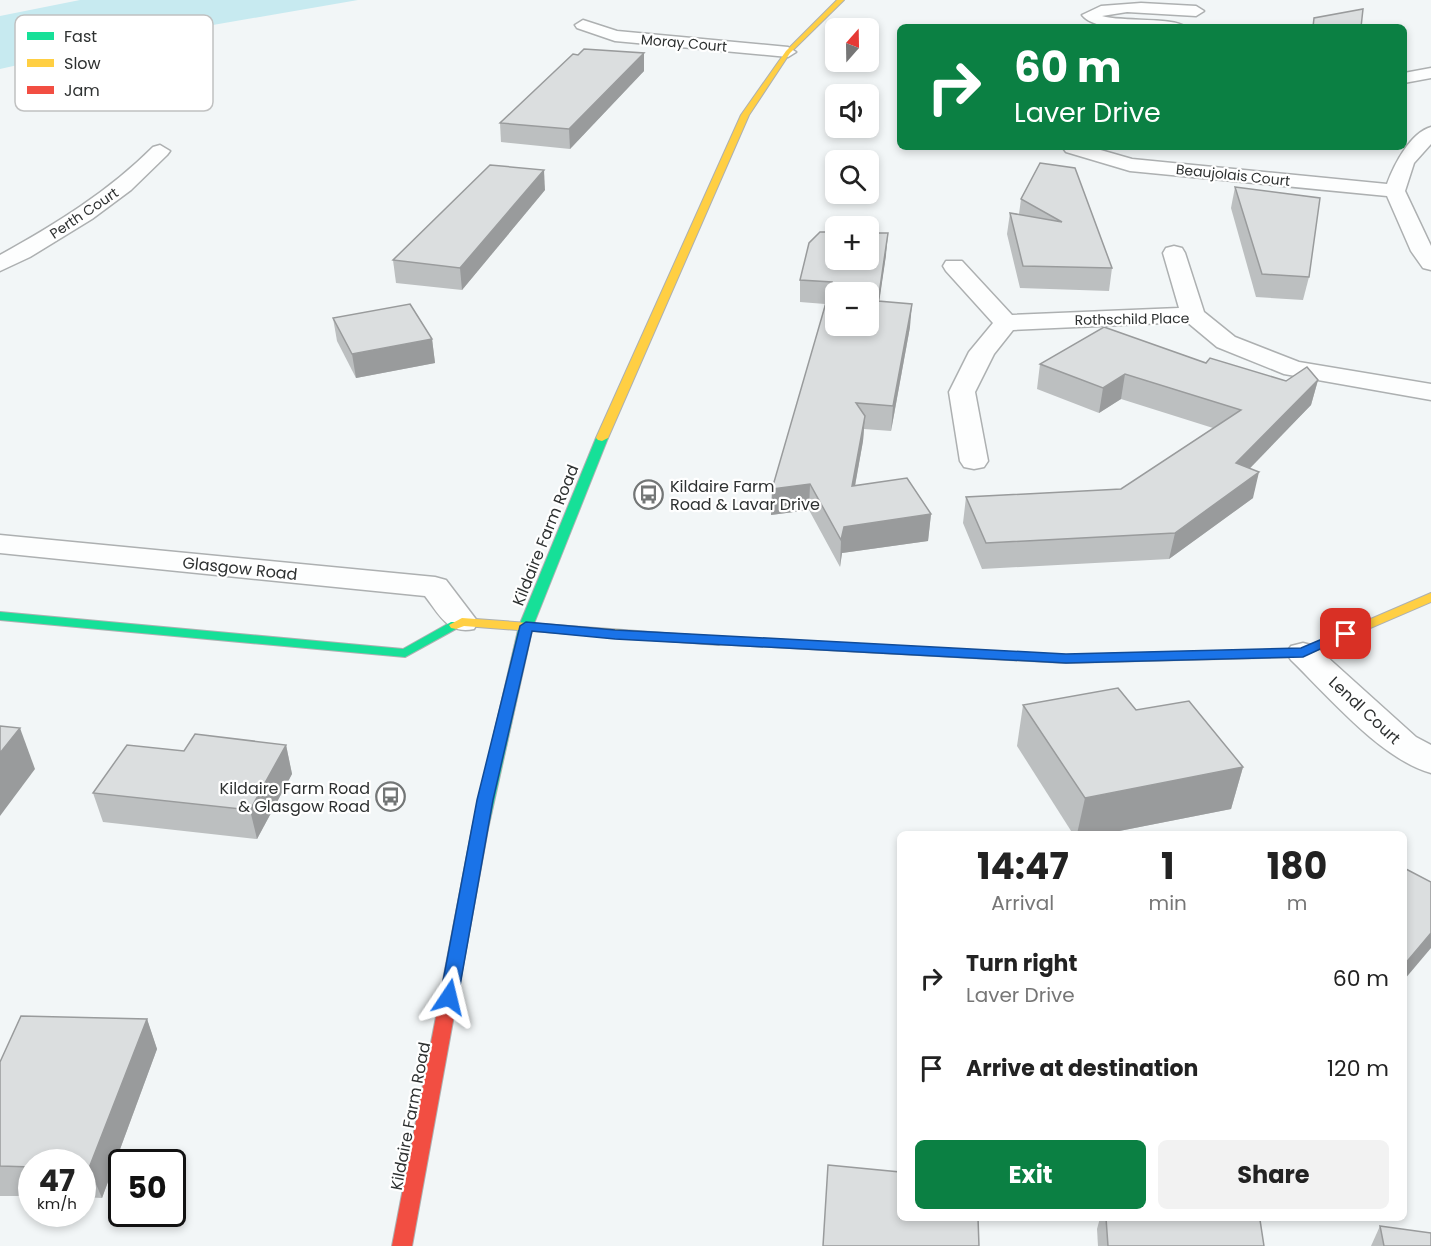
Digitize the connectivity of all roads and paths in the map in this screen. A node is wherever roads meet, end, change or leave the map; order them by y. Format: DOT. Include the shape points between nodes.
graph roads {
  1 [pos="841,0"];
  2 [pos="1197,5"];
  3 [pos="1120,24"];
  4 [pos="1202,24"];
  5 [pos="583,25"];
  6 [pos="788,52"];
  7 [pos="1431,73"];
  8 [pos="1407,77"];
  9 [pos="1425,130"];
  10 [pos="1080,150"];
  11 [pos="160,151"];
  12 [pos="1395,190"];
  13 [pos="1174,253"];
  14 [pos="1431,263"];
  15 [pos="0,264"];
  16 [pos="954,266"];
  17 [pos="1194,315"];
  18 [pos="1006,322"];
  19 [pos="1431,392"];
  20 [pos="974,461"];
  21 [pos="0,544"];
  22 [pos="1431,597"];
  23 [pos="0,616"];
  24 [pos="462,622"];
  25 [pos="526,626"];
  26 [pos="1303,653"];
  27 [pos="1431,761"];
  28 [pos="402,1246"];
  1 -- 6 [label="main road, Kildaire Farm Road"];
  2 -- 3 [label="street" via="1098,10 1090,15"];
  2 -- 4 [label="street"];
  5 -- 6 [label="street, Moray Court" via="615,36"];
  6 -- 25 [label="main road, Kildaire Farm Road" via="745,115 580,489"];
  7 -- 8 [label="street"];
  9 -- 12 [label="street" via="1405,161"];
  10 -- 12 [label="street, Beaujolais Court" via="1130,165"];
  11 -- 15 [label="street, Perth Court" via="139,175 97,208"];
  12 -- 14 [label="street"];
  13 -- 17 [label="street"];
  16 -- 18 [label="street"];
  17 -- 18 [label="street, Rothschild Place"];
  17 -- 19 [label="street, Rothschild Place" via="1226,342 1293,369"];
  18 -- 20 [label="street" via="982,352 962,392"];
  21 -- 24 [label="street, Glasgow Road" via="435,587"];
  22 -- 26 [label="main road"];
  23 -- 24 [label="main road" via="405,653"];
  24 -- 25 [label="main road"];
  25 -- 26 [label="main road" via="615,635 1066,659"];
  25 -- 28 [label="main road, Kildaire Farm Road" via="485,800"];
  26 -- 27 [label="street, Lendl Court" via="1403,746"];
}
